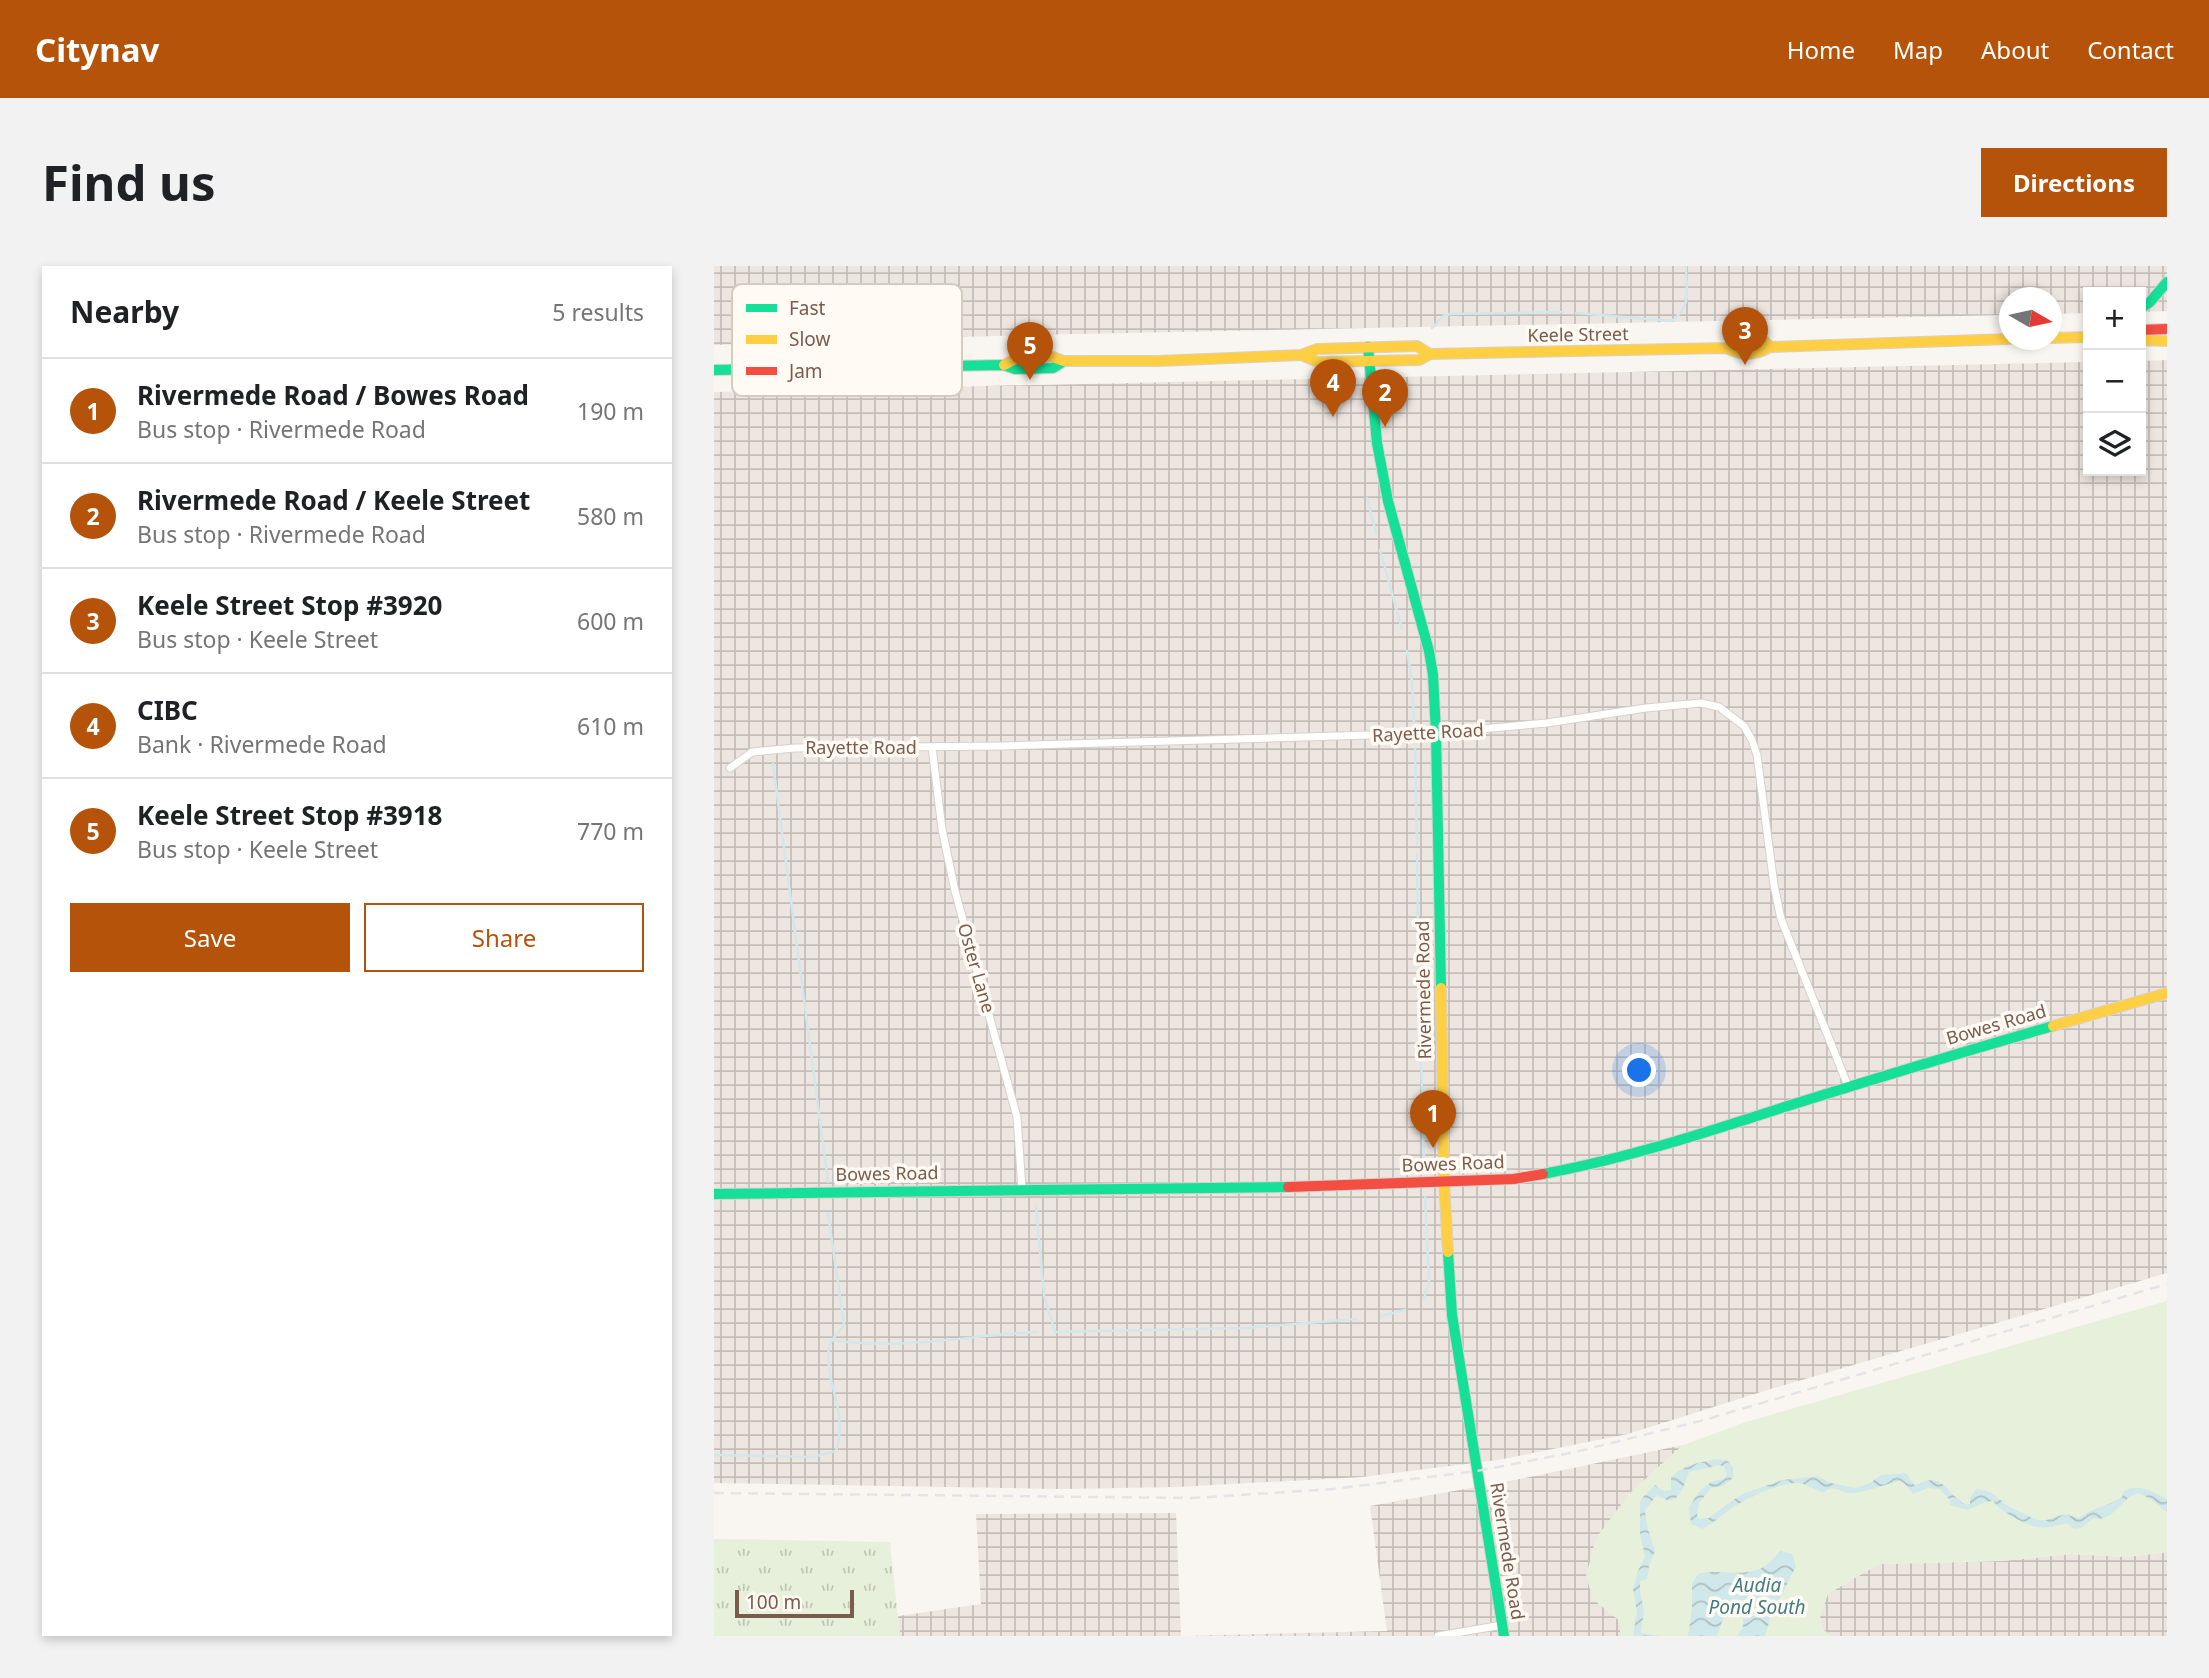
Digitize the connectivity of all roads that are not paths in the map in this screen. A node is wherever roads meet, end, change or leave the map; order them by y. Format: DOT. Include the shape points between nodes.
graph roads {
  1 [pos="2167,282"];
  2 [pos="2146,305"];
  3 [pos="2167,329"];
  4 [pos="2146,330"];
  5 [pos="2083,337"];
  6 [pos="2062,338"];
  7 [pos="1999,339"];
  8 [pos="2146,340"];
  9 [pos="2167,341"];
  10 [pos="1368,346"];
  11 [pos="1430,354"];
  12 [pos="1301,355"];
  13 [pos="1369,360"];
  14 [pos="962,366"];
  15 [pos="714,370"];
  16 [pos="732,370"];
  17 [pos="1436,733"];
  18 [pos="932,747"];
  19 [pos="730,768"];
  20 [pos="2167,993"];
  21 [pos="1848,1086"];
  22 [pos="1444,1180"];
  23 [pos="1022,1189"];
  24 [pos="714,1194"];
  25 [pos="1503,1631"];
  26 [pos="1438,1636"];
  1 -- 2 [label="street"];
  3 -- 4 [label="street"];
  5 -- 6 [label="street"];
  7 -- 11 [label="street, Keele Street" via="1770,347 1763,352 1735,354 1727,348"];
  8 -- 9 [label="street"];
  10 -- 11 [label="street, Keele Street" via="1417,345"];
  10 -- 12 [label="street, Keele Street" via="1317,349"];
  10 -- 13 [label="street, Rivermede Road"];
  11 -- 13 [label="street, Keele Street" via="1419,360"];
  12 -- 13 [label="street, Keele Street" via="1318,362"];
  12 -- 14 [label="street, Keele Street" via="1064,361 1052,368"];
  13 -- 17 [label="street, Rivermede Road" via="1388,501 1429,651"];
  15 -- 16 [label="street, Keele Street"];
  17 -- 18 [label="street, Rayette Road"];
  17 -- 21 [label="street, Rayette Road" via="1701,703 1719,707 1744,726 1757,755 1781,919"];
  17 -- 22 [label="street, Rivermede Road"];
  18 -- 19 [label="street, Rayette Road" via="766,750 752,752"];
  18 -- 23 [label="street, Oster Lane" via="955,891 1017,1117"];
  20 -- 21 [label="street, Bowes Road"];
  21 -- 22 [label="street, Bowes Road" via="1665,1145 1572,1169 1514,1179"];
  22 -- 23 [label="street, Bowes Road"];
  22 -- 25 [label="street, Rivermede Road" via="1452,1315"];
  23 -- 24 [label="street, Bowes Road"];
  25 -- 26 [label="street"];
}
